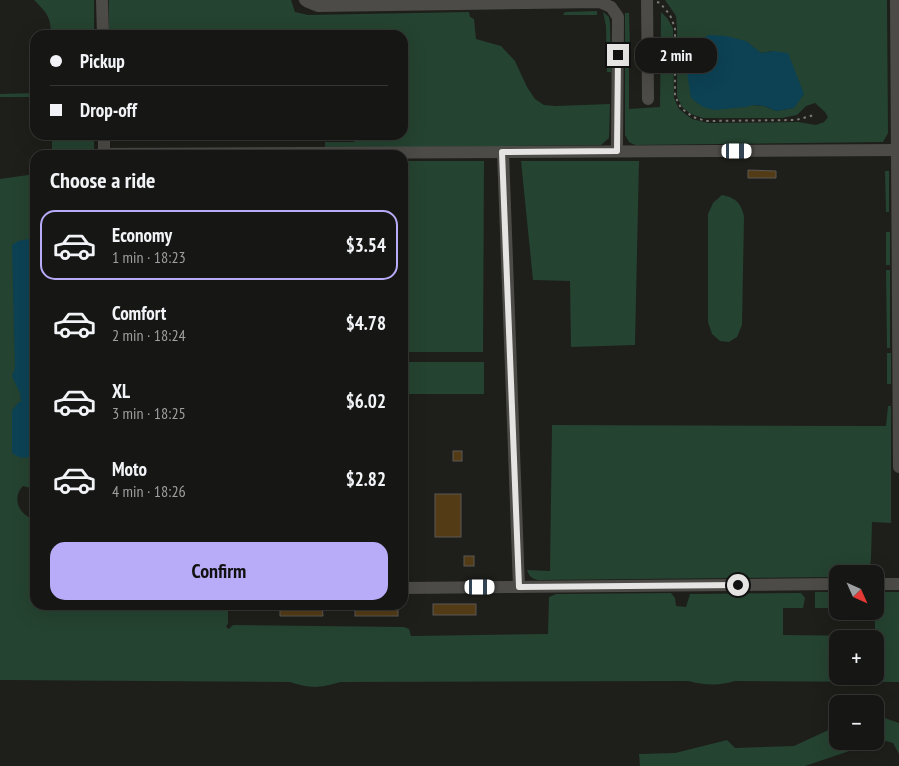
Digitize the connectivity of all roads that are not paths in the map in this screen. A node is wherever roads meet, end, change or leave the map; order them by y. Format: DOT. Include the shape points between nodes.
graph roads {
  1 [pos="102,0"];
  2 [pos="305,0"];
  3 [pos="647,0"];
  4 [pos="896,0"];
  5 [pos="615,3"];
  6 [pos="102,30"];
  7 [pos="648,100"];
  8 [pos="898,150"];
  9 [pos="617,151"];
  10 [pos="502,152"];
  11 [pos="408,153"];
  12 [pos="899,467"];
  13 [pos="829,584"];
  14 [pos="884,584"];
  15 [pos="899,584"];
  16 [pos="519,587"];
  17 [pos="408,588"];
  1 -- 6 [label="lane"];
  2 -- 5 [label="lane" via="318,6"];
  3 -- 7 [label="lane"];
  4 -- 8 [label="lane"];
  5 -- 9 [label="lane" via="618,17"];
  8 -- 9 [label="lane"];
  8 -- 12 [label="lane"];
  9 -- 10 [label="lane"];
  10 -- 11 [label="lane"];
  10 -- 16 [label="lane"];
  13 -- 16 [label="lane"];
  14 -- 15 [label="lane"];
  16 -- 17 [label="lane"];
}
